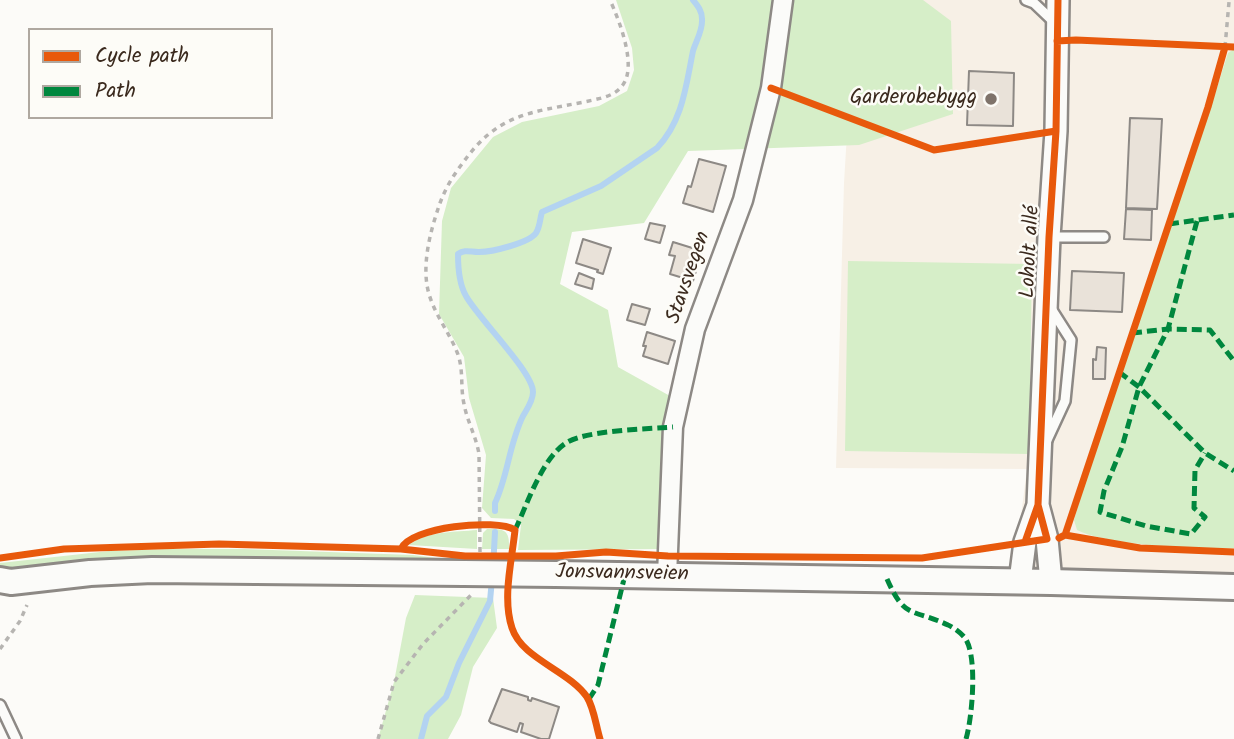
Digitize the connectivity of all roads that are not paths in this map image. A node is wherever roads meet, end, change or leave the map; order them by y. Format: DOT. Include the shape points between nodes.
graph roads {
  1 [pos="783,0"];
  2 [pos="1026,0"];
  3 [pos="1058,0"];
  4 [pos="1056,24"];
  5 [pos="1049,237"];
  6 [pos="1104,237"];
  7 [pos="1038,505"];
  8 [pos="667,576"];
  9 [pos="1020,581"];
  10 [pos="1051,582"];
  11 [pos="4,584"];
  12 [pos="1234,587"];
  13 [pos="0,705"];
  14 [pos="16,739"];
  1 -- 8 [label="street, Stavsvegen" via="771,88 743,200 695,329 673,427"];
  2 -- 4 [label="lane"];
  3 -- 4 [label="street, Loholt allé"];
  4 -- 5 [label="street, Loholt allé" via="1056,131"];
  5 -- 6 [label="lane"];
  5 -- 7 [label="street, Loholt allé"];
  7 -- 9 [label="street, Loholt allé" via="1025,542"];
  7 -- 10 [label="street, Loholt allé"];
  8 -- 9 [label="main road, Jonsvannsveien"];
  8 -- 11 [label="main road, Jonsvannsveien, bridge" via="475,570 152,570"];
  9 -- 10 [label="main road, Jonsvannsveien"];
  10 -- 12 [label="main road, Jonsvannsveien"];
  13 -- 14 [label="lane"];
}
